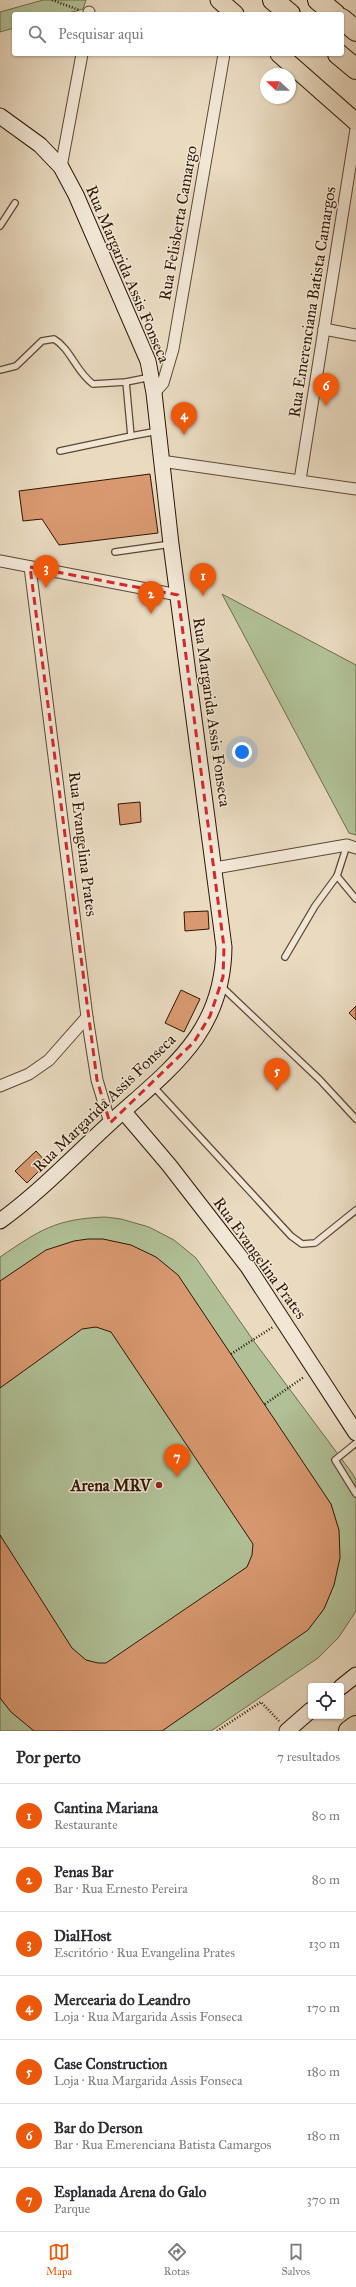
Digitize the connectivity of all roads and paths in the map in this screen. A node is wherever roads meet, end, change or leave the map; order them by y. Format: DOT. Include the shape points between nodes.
graph roads {
  1 [pos="52,0"];
  2 [pos="219,0"];
  3 [pos="273,0"];
  4 [pos="318,0"];
  5 [pos="86,12"];
  6 [pos="233,12"];
  7 [pos="288,12"];
  8 [pos="333,12"];
  9 [pos="344,21"];
  10 [pos="356,31"];
  11 [pos="82,56"];
  12 [pos="224,56"];
  13 [pos="281,56"];
  14 [pos="340,56"];
  15 [pos="356,69"];
  16 [pos="0,116"];
  17 [pos="356,122"];
  18 [pos="356,129"];
  19 [pos="61,167"];
  20 [pos="15,204"];
  21 [pos="0,226"];
  22 [pos="324,329"];
  23 [pos="356,335"];
  24 [pos="0,370"];
  25 [pos="151,377"];
  26 [pos="126,382"];
  27 [pos="154,393"];
  28 [pos="159,431"];
  29 [pos="131,436"];
  30 [pos="60,450"];
  31 [pos="161,460"];
  32 [pos="300,480"];
  33 [pos="356,489"];
  34 [pos="171,544"];
  35 [pos="115,552"];
  36 [pos="0,561"];
  37 [pos="30,567"];
  38 [pos="178,594"];
  39 [pos="352,846"];
  40 [pos="215,868"];
  41 [pos="337,876"];
  42 [pos="356,899"];
  43 [pos="285,957"];
  44 [pos="221,986"];
  45 [pos="88,1017"];
  46 [pos="0,1086"];
  47 [pos="153,1086"];
  48 [pos="124,1112"];
  49 [pos="356,1119"];
  50 [pos="110,1123"];
  51 [pos="356,1210"];
  52 [pos="0,1221"];
  53 [pos="284,1320"];
  54 [pos="231,1354"];
  55 [pos="316,1370"];
  56 [pos="265,1404"];
  57 [pos="356,1433"];
  58 [pos="356,1443"];
  59 [pos="356,1494"];
  60 [pos="356,1675"];
  61 [pos="344,1685"];
  62 [pos="308,1713"];
  63 [pos="356,1726"];
  64 [pos="217,1731"];
  65 [pos="287,1731"];
  66 [pos="349,1731"];
  1 -- 5 [label="path"];
  2 -- 6 [label="main road"];
  3 -- 7 [label="highway"];
  4 -- 8 [label="highway"];
  9 -- 10 [label="highway"];
  11 -- 19 [label="street"];
  12 -- 27 [label="street, Rua Felisberta Camargo" via="173,348 163,383"];
  13 -- 17 [label="main road"];
  14 -- 15 [label="highway"];
  16 -- 19 [label="street, Rua Margarida Assis Fonseca" via="40,145"];
  18 -- 22 [label="street, Rua Emerenciana Batista Camargos"];
  19 -- 25 [label="street, Rua Margarida Assis Fonseca" via="76,195 148,360"];
  20 -- 21 [label="lane"];
  22 -- 23 [label="street"];
  22 -- 32 [label="street, Rua Emerenciana Batista Camargos"];
  24 -- 26 [label="lane" via="16,366 42,341 54,339 61,342 84,377 93,384"];
  25 -- 26 [label="lane"];
  25 -- 27 [label="street, Rua Margarida Assis Fonseca"];
  26 -- 29 [label="lane"];
  27 -- 28 [label="street, Rua Margarida Assis Fonseca"];
  28 -- 29 [label="lane"];
  28 -- 31 [label="street, Rua Margarida Assis Fonseca"];
  29 -- 30 [label="lane"];
  31 -- 32 [label="street"];
  31 -- 34 [label="street, Rua Margarida Assis Fonseca"];
  32 -- 33 [label="street"];
  34 -- 35 [label="lane"];
  34 -- 38 [label="street, Rua Margarida Assis Fonseca"];
  36 -- 37 [label="street"];
  37 -- 38 [label="street"];
  37 -- 45 [label="street, Rua Evangelina Prates"];
  38 -- 40 [label="street, Rua Margarida Assis Fonseca"];
  39 -- 40 [label="street"];
  39 -- 41 [label="lane"];
  40 -- 44 [label="street, Rua Margarida Assis Fonseca" via="224,947"];
  41 -- 42 [label="lane"];
  41 -- 43 [label="lane" via="315,906"];
  44 -- 47 [label="street, Rua Margarida Assis Fonseca" via="210,1016 194,1042"];
  44 -- 49 [label="lane" via="320,1080"];
  45 -- 46 [label="street" via="49,1060 29,1074"];
  45 -- 50 [label="street, Rua Evangelina Prates" via="97,1080"];
  47 -- 48 [label="street, Rua Margarida Assis Fonseca"];
  47 -- 51 [label="lane" via="291,1236 302,1244 315,1242"];
  48 -- 50 [label="street, Rua Margarida Assis Fonseca"];
  48 -- 53 [label="street, Rua Evangelina Prates" via="234,1249"];
  50 -- 52 [label="street, Rua Margarida Assis Fonseca" via="56,1175"];
  53 -- 54 [label="path"];
  53 -- 55 [label="street, Rua Evangelina Prates"];
  55 -- 56 [label="path"];
  55 -- 57 [label="street, Rua Evangelina Prates"];
  58 -- 59 [label="lane" via="336,1460"];
  60 -- 61 [label="street"];
  62 -- 65 [label="street"];
  63 -- 66 [label="highway"];
  64 -- 65 [label="path" via="261,1702"];
}
